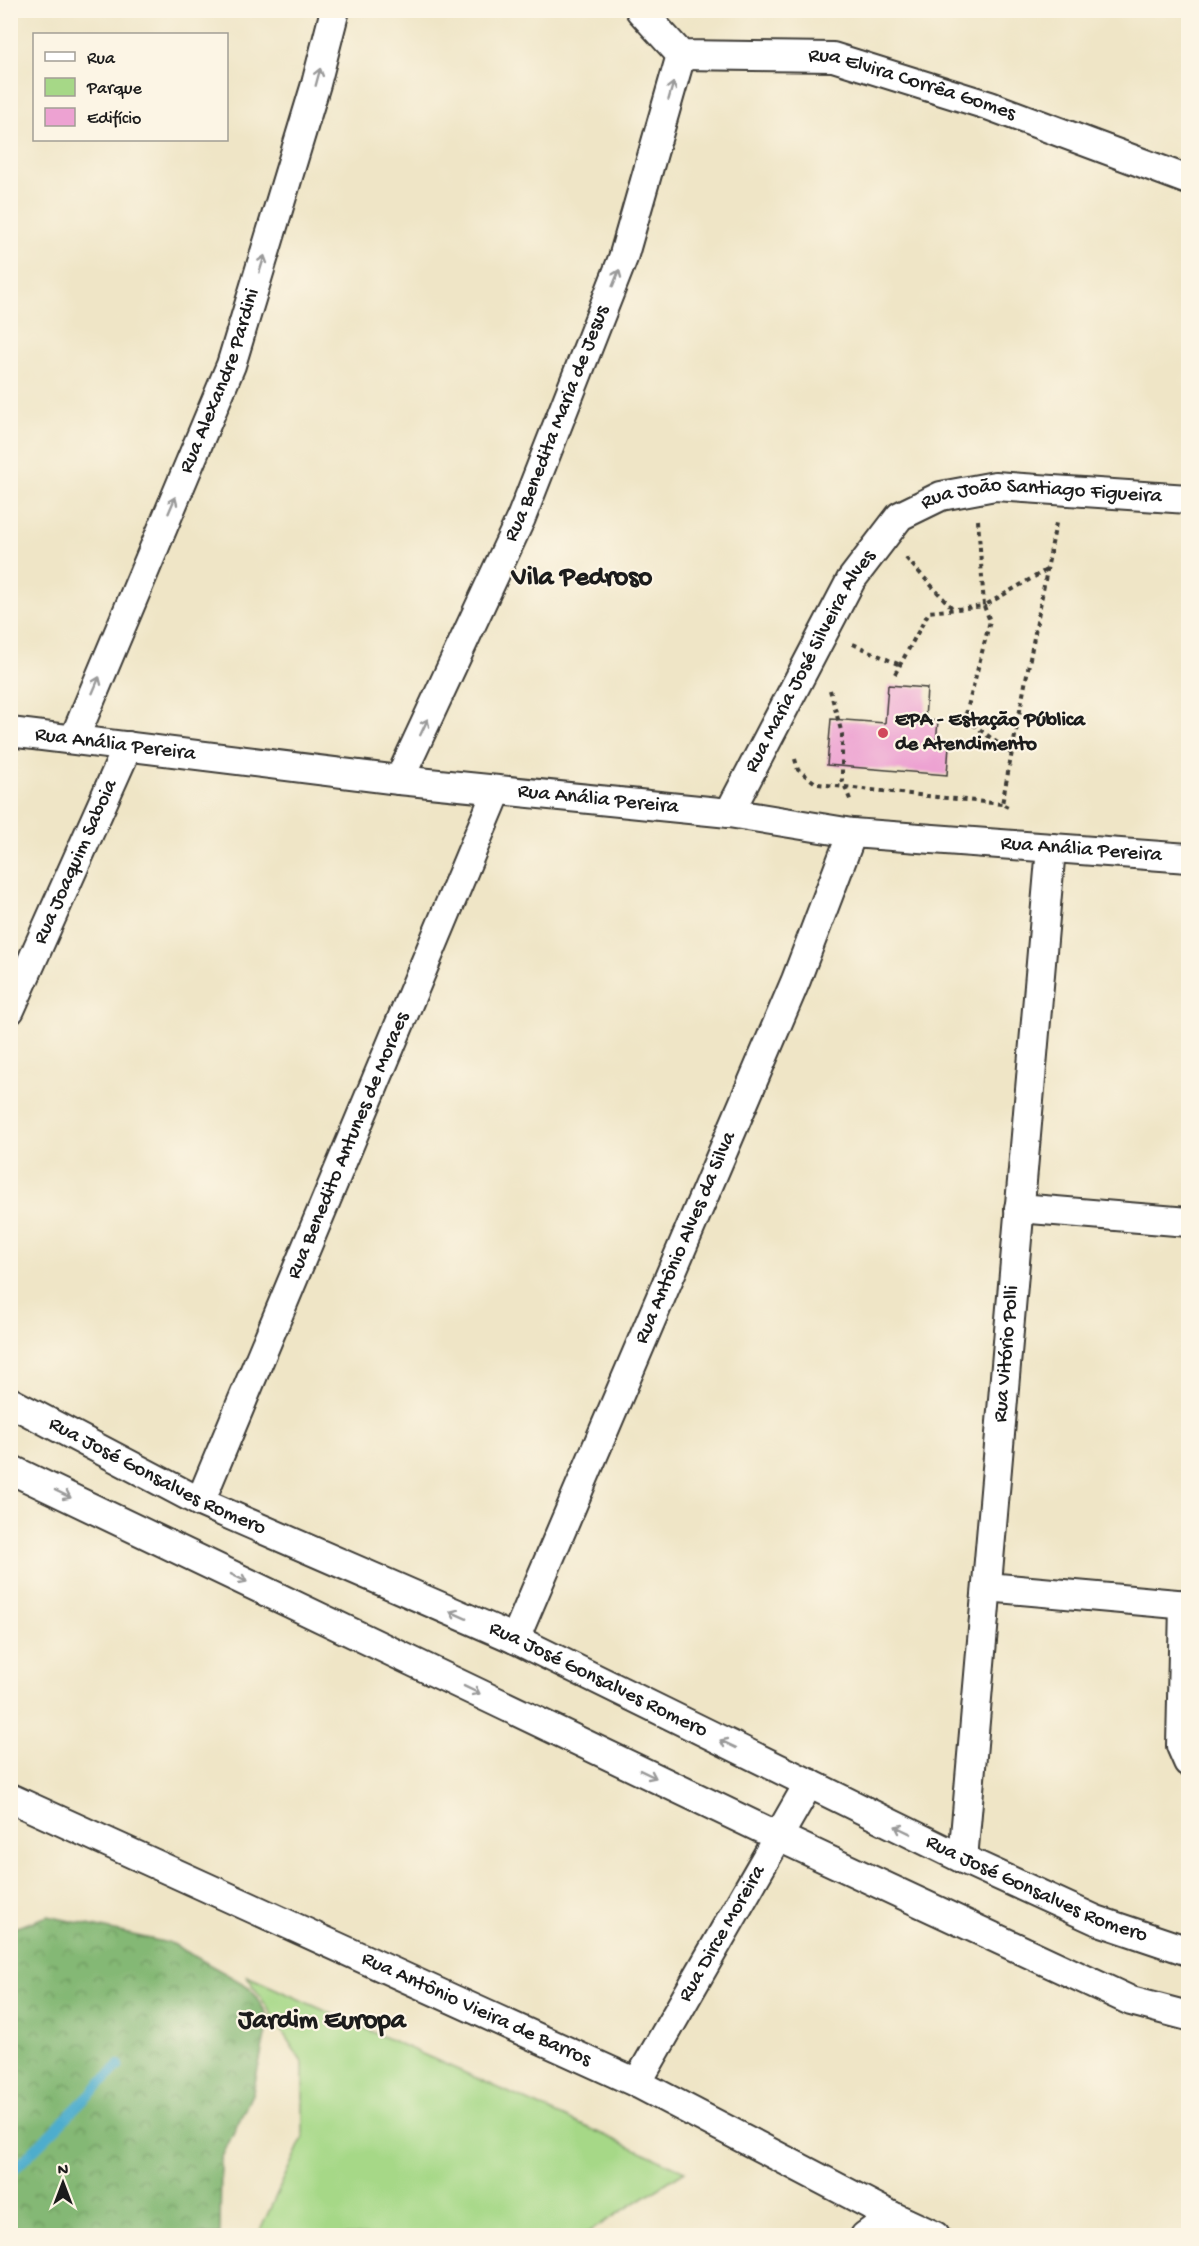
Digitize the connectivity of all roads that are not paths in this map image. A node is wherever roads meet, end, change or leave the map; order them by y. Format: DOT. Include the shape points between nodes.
graph roads {
  1 [pos="335,10"];
  2 [pos="640,10"];
  3 [pos="681,55"];
  4 [pos="1188,180"];
  5 [pos="1188,499"];
  6 [pos="900,516"];
  7 [pos="10,732"];
  8 [pos="74,739"];
  9 [pos="128,746"];
  10 [pos="399,780"];
  11 [pos="497,791"];
  12 [pos="729,813"];
  13 [pos="858,833"];
  14 [pos="1051,848"];
  15 [pos="1188,858"];
  16 [pos="10,1010"];
  17 [pos="1020,1208"];
  18 [pos="1188,1222"];
  19 [pos="10,1402"];
  20 [pos="10,1469"];
  21 [pos="200,1503"];
  22 [pos="987,1587"];
  23 [pos="1186,1604"];
  24 [pos="514,1640"];
  25 [pos="1188,1762"];
  26 [pos="809,1783"];
  27 [pos="10,1798"];
  28 [pos="779,1837"];
  29 [pos="963,1859"];
  30 [pos="1188,1951"];
  31 [pos="1188,2016"];
  32 [pos="637,2083"];
  33 [pos="892,2216"];
  34 [pos="865,2235"];
  35 [pos="935,2235"];
  8 -- 1 [label="street, Rua Alexandre Pardini, one-way" via="231,365"];
  2 -- 3 [label="street"];
  3 -- 4 [label="street, Rua Elvira Corrêa Gomes" via="833,57 990,106"];
  10 -- 3 [label="street, Rua Benedita Maria de Jesus, one-way" via="521,518 619,269"];
  5 -- 6 [label="street, Rua João Santiago Figueira" via="995,486 941,496"];
  6 -- 12 [label="street, Rua Maria José Silveira Alves" via="851,580"];
  7 -- 8 [label="street, Rua Anália Pereira"];
  8 -- 9 [label="street, Rua Anália Pereira"];
  9 -- 10 [label="street, Rua Anália Pereira"];
  9 -- 16 [label="street, Rua Joaquim Saboia"];
  10 -- 11 [label="street, Rua Anália Pereira"];
  11 -- 12 [label="street, Rua Anália Pereira"];
  11 -- 21 [label="street, Rua Benedito Antunes de Moraes"];
  12 -- 13 [label="street, Rua Anália Pereira"];
  13 -- 14 [label="street, Rua Anália Pereira"];
  13 -- 24 [label="street, Rua Antônio Alves da Silva"];
  14 -- 15 [label="street, Rua Anália Pereira"];
  14 -- 17 [label="street, Rua Vitório Polli"];
  17 -- 18 [label="street"];
  17 -- 22 [label="street, Rua Vitório Polli"];
  19 -- 21 [label="street, Rua José Gonsalves Romero"];
  20 -- 28 [label="street, one-way"];
  24 -- 21 [label="street, Rua José Gonsalves Romero, one-way"];
  22 -- 23 [label="street"];
  22 -- 29 [label="street, Rua Vitório Polli"];
  23 -- 25 [label="street" via="1181,1746"];
  26 -- 24 [label="street, Rua José Gonsalves Romero, one-way"];
  26 -- 28 [label="street, Rua Dirce Moreira"];
  29 -- 26 [label="street, Rua José Gonsalves Romero, one-way"];
  27 -- 32 [label="street, Rua Antônio Vieira de Barros"];
  28 -- 31 [label="street" via="1131,2001"];
  28 -- 32 [label="street, Rua Dirce Moreira"];
  29 -- 30 [label="street, Rua José Gonsalves Romero" via="1096,1920"];
  32 -- 33 [label="street, Rua Antônio Vieira de Barros"];
  33 -- 34 [label="street"];
  33 -- 35 [label="street, Rua Antônio Vieira de Barros"];
}
